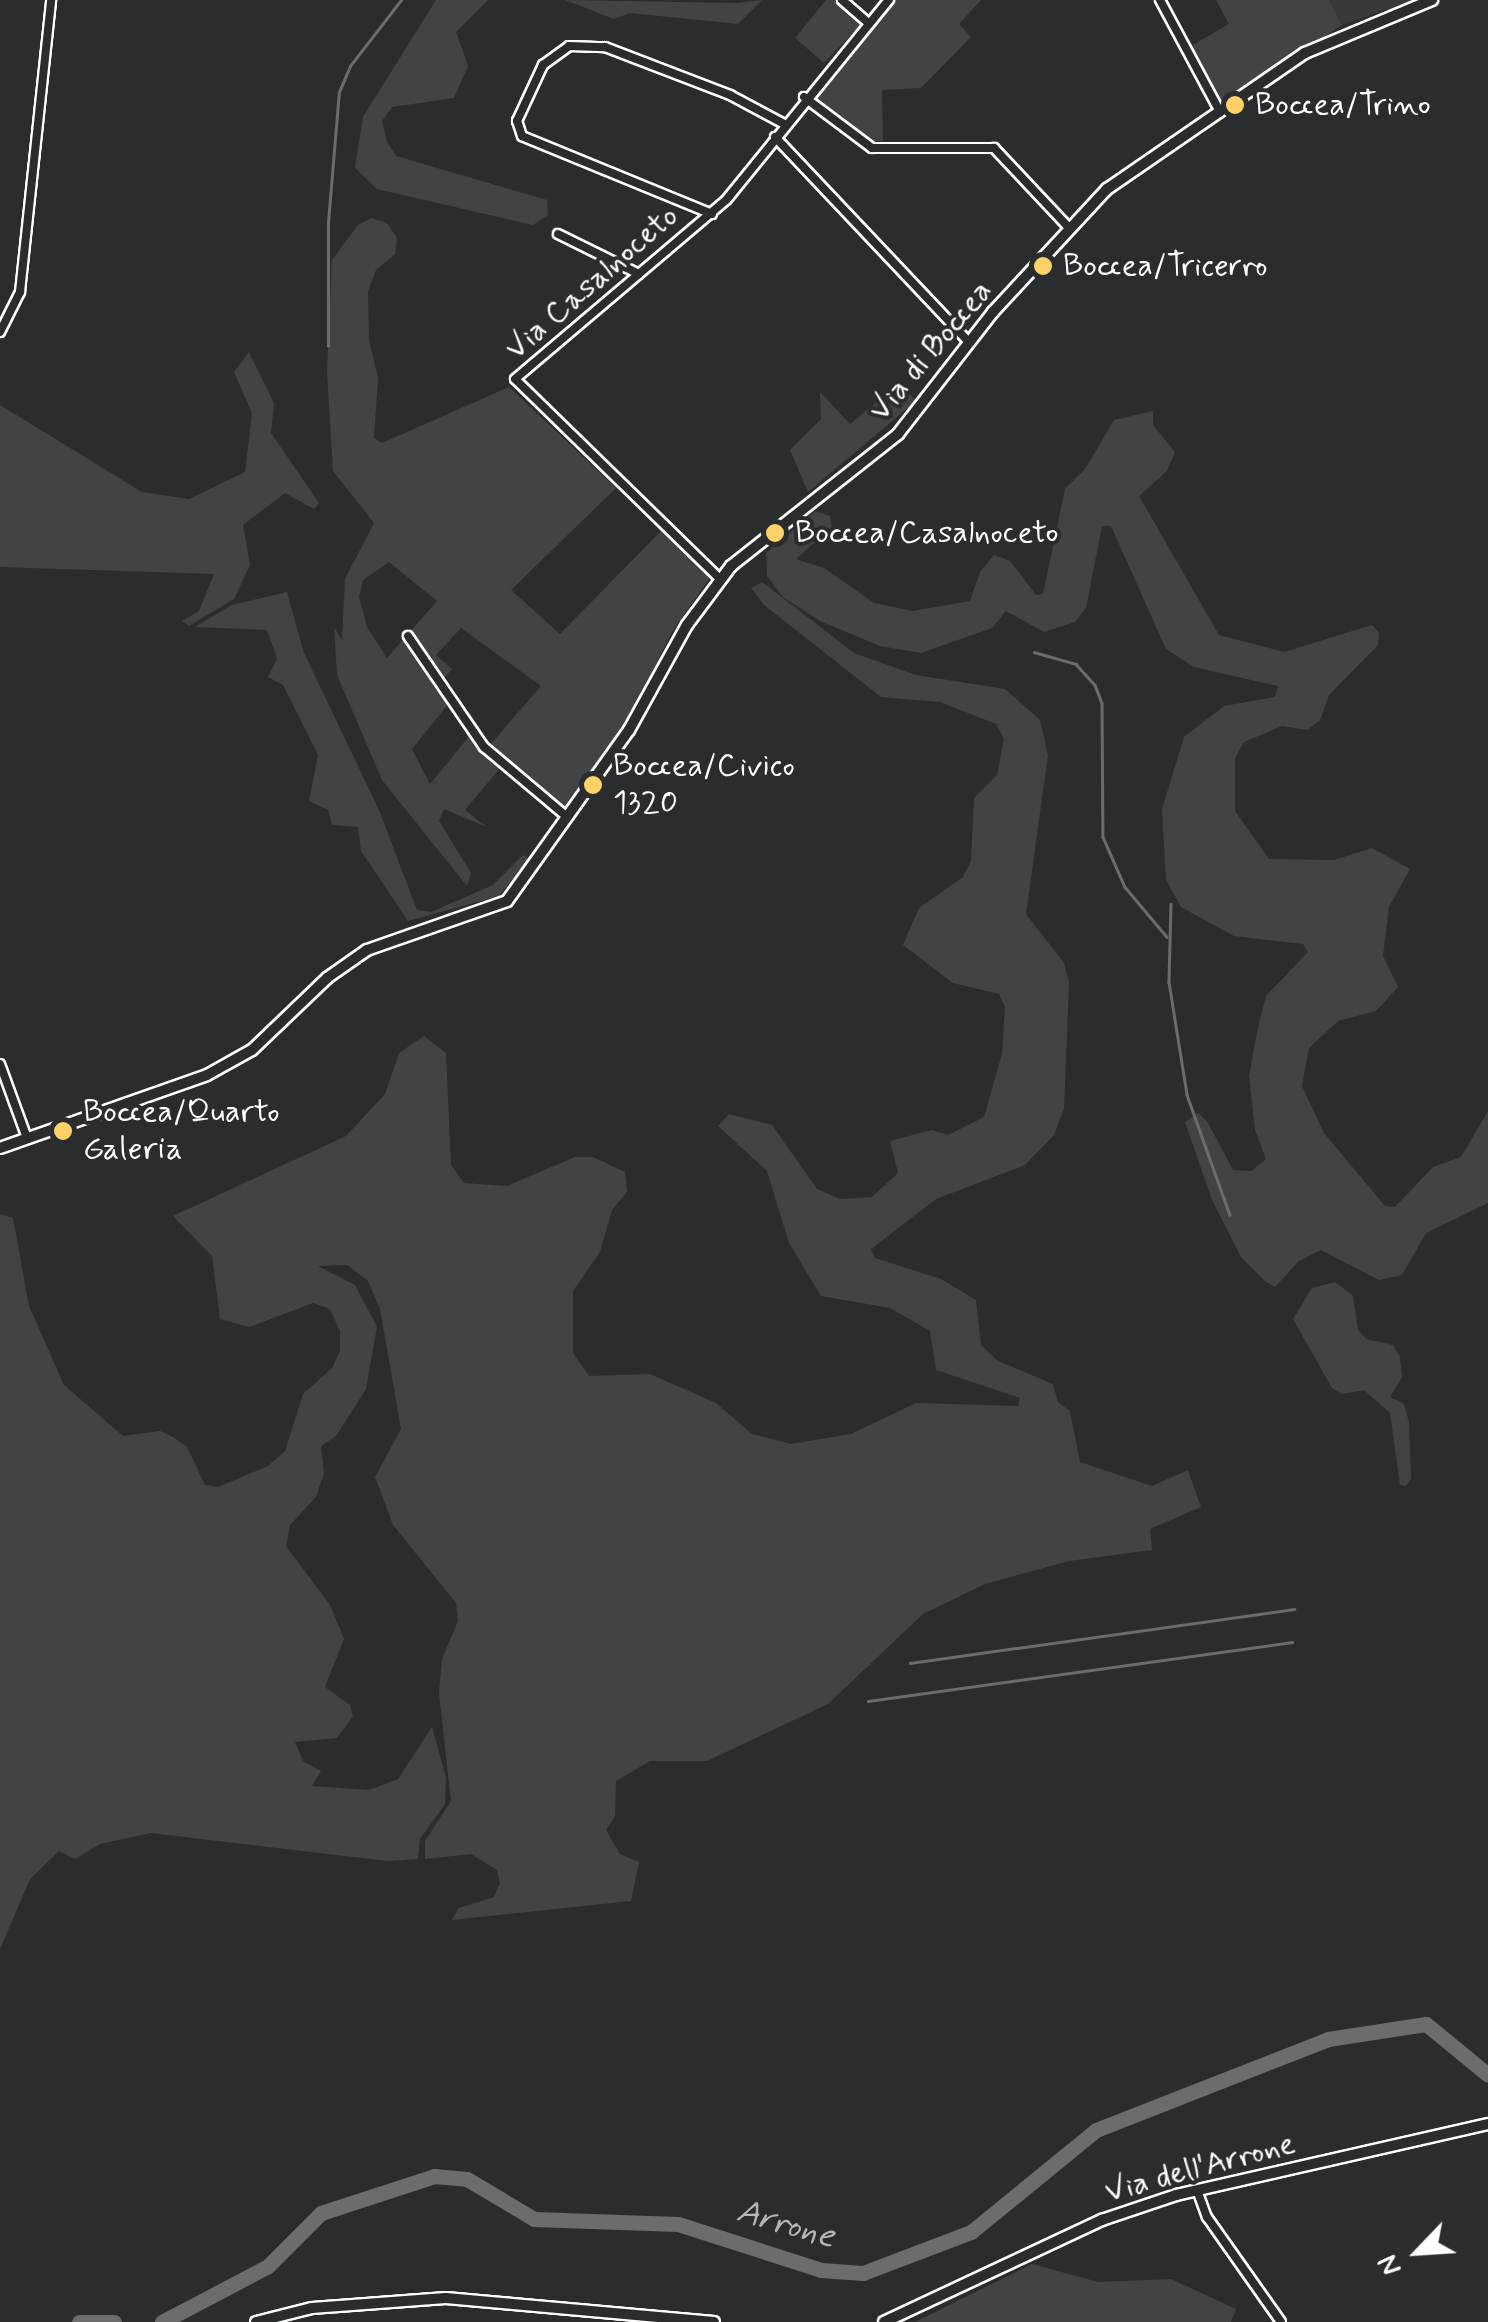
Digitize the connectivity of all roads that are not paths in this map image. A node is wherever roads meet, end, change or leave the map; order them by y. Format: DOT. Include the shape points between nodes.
graph roads {
  1 [pos="51,0"];
  2 [pos="842,0"];
  3 [pos="890,0"];
  4 [pos="1160,0"];
  5 [pos="1432,0"];
  6 [pos="868,23"];
  7 [pos="804,97"];
  8 [pos="1220,112"];
  9 [pos="784,124"];
  10 [pos="774,137"];
  11 [pos="712,214"];
  12 [pos="1070,228"];
  13 [pos="558,234"];
  14 [pos="639,274"];
  15 [pos="0,332"];
  16 [pos="969,342"];
  17 [pos="720,578"];
  18 [pos="408,636"];
  19 [pos="566,817"];
  20 [pos="0,1064"];
  21 [pos="27,1138"];
  22 [pos="0,1148"];
  23 [pos="1488,2124"];
  24 [pos="1197,2190"];
  25 [pos="256,2322"];
  26 [pos="714,2322"];
  27 [pos="884,2322"];
  28 [pos="1281,2322"];
  1 -- 15 [label="street" via="20,292"];
  2 -- 6 [label="street"];
  3 -- 6 [label="street, Via Casalnoceto"];
  4 -- 8 [label="street"];
  5 -- 8 [label="street, Via di Boccea" via="1323,42"];
  6 -- 7 [label="street, Via Casalnoceto"];
  7 -- 9 [label="street, Via Casalnoceto"];
  7 -- 12 [label="street" via="872,148 994,148"];
  8 -- 12 [label="street, Via di Boccea" via="1108,189"];
  9 -- 10 [label="street, Via Casalnoceto"];
  9 -- 11 [label="street" via="730,94 605,47 569,46 543,65 517,121 522,136"];
  10 -- 11 [label="street, Via Casalnoceto"];
  10 -- 16 [label="street"];
  11 -- 14 [label="street, Via Casalnoceto"];
  12 -- 16 [label="street, Via di Boccea"];
  13 -- 14 [label="street"];
  14 -- 17 [label="street, Via Casalnoceto" via="515,379"];
  16 -- 17 [label="street, Via di Boccea" via="898,434"];
  17 -- 19 [label="street, Via di Boccea" via="629,730"];
  18 -- 19 [label="street" via="484,746"];
  19 -- 21 [label="street, Via di Boccea" via="503,904 367,950 326,978 252,1050 207,1075 123,1110"];
  20 -- 21 [label="street"];
  21 -- 22 [label="street, Via di Boccea"];
  23 -- 24 [label="street, Via dell'Arrone"];
  24 -- 27 [label="street, Via dell'Arrone" via="1102,2220"];
  24 -- 28 [label="street" via="1207,2217"];
  25 -- 26 [label="street" via="312,2308 446,2298"];
}
